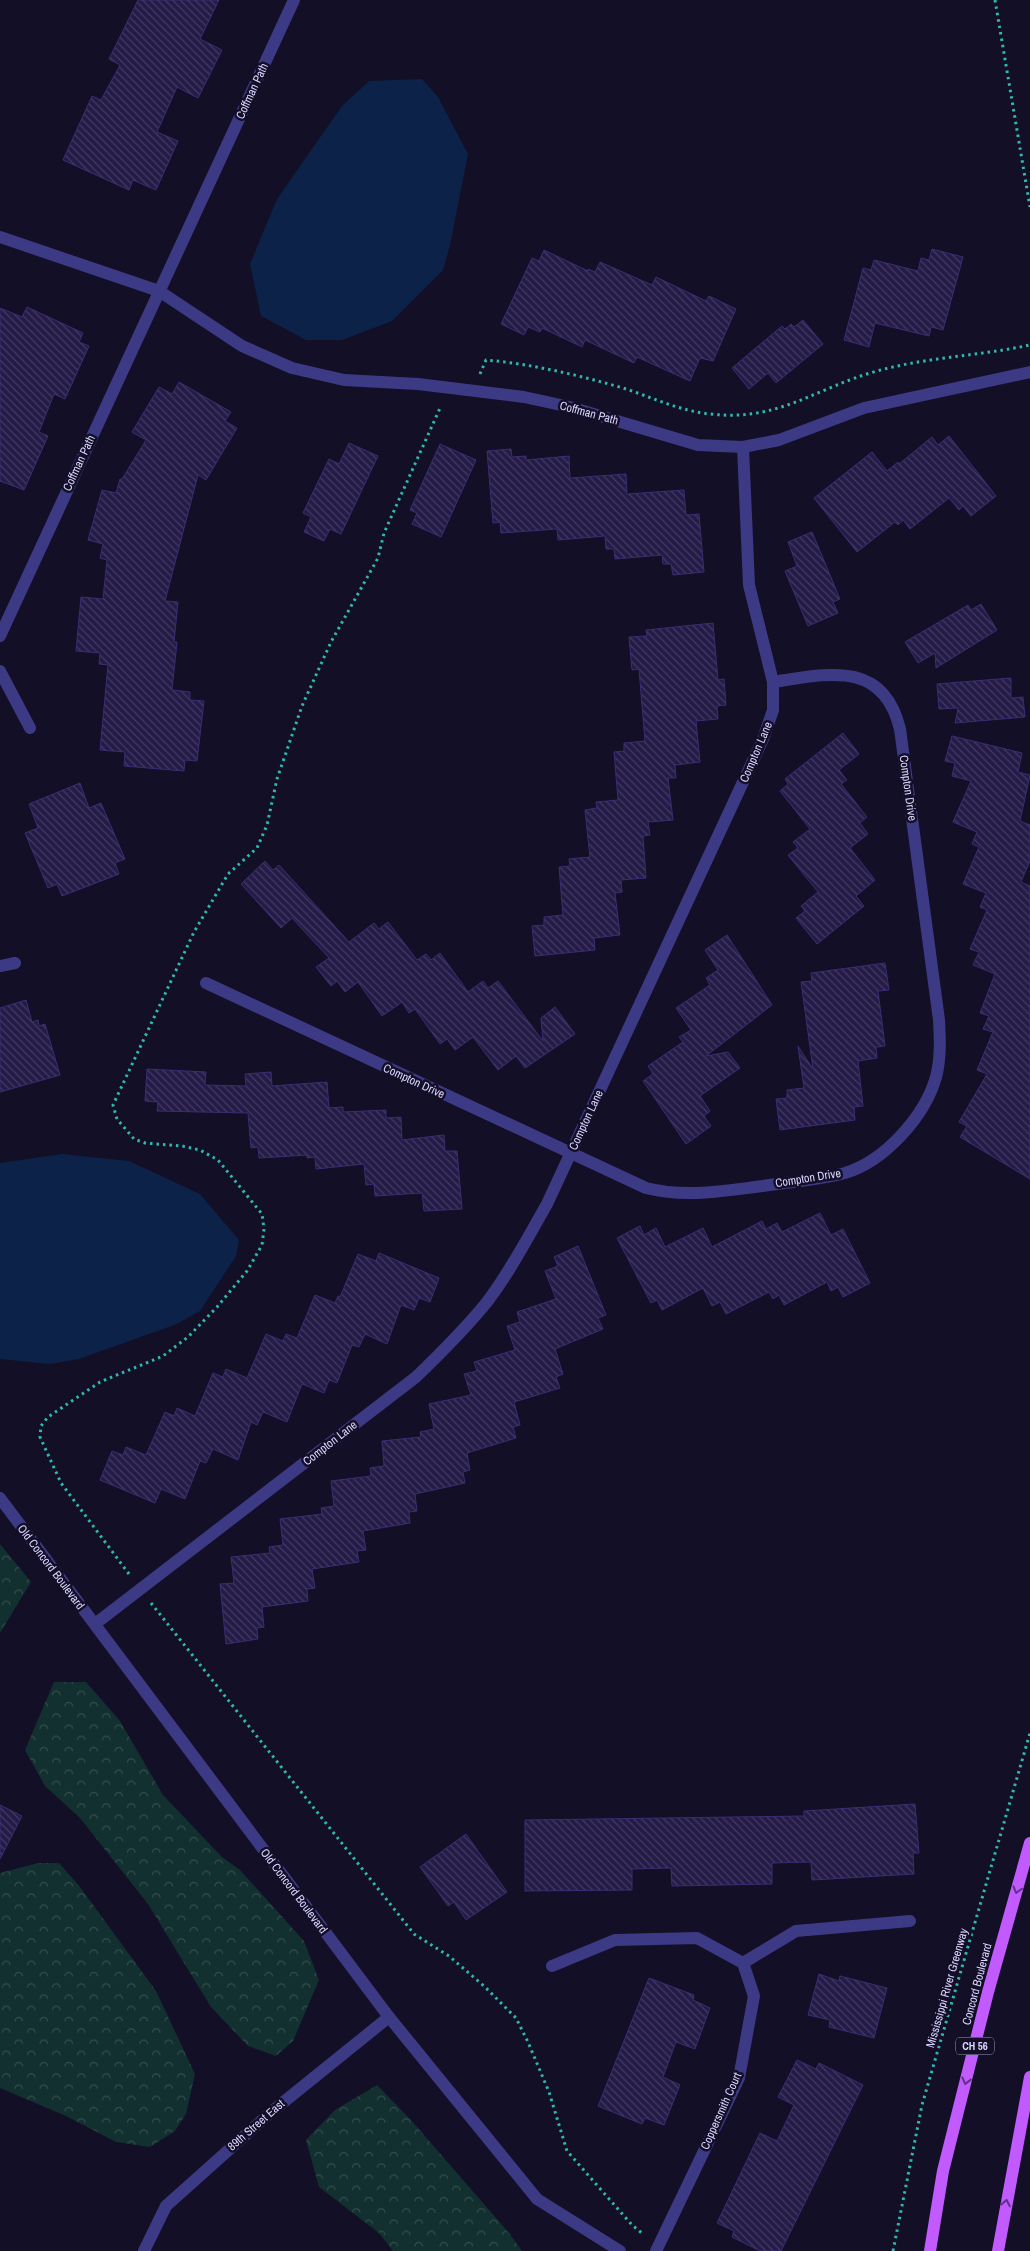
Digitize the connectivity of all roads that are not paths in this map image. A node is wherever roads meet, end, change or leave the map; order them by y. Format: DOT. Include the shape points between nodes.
graph roads {
  1 [pos="294,0"];
  2 [pos="0,236"];
  3 [pos="159,291"];
  4 [pos="1030,372"];
  5 [pos="743,447"];
  6 [pos="0,636"];
  7 [pos="0,672"];
  8 [pos="773,682"];
  9 [pos="30,728"];
  10 [pos="15,963"];
  11 [pos="0,966"];
  12 [pos="206,983"];
  13 [pos="570,1154"];
  14 [pos="0,1498"];
  15 [pos="95,1624"];
  16 [pos="1030,1843"];
  17 [pos="910,1920"];
  18 [pos="743,1963"];
  19 [pos="552,1966"];
  20 [pos="389,2017"];
  21 [pos="1030,2077"];
  22 [pos="657,2248"];
  23 [pos="144,2251"];
  24 [pos="620,2251"];
  25 [pos="930,2251"];
  26 [pos="998,2251"];
  1 -- 3 [label="street, Coffman Path"];
  2 -- 3 [label="street, Coffman Path"];
  3 -- 5 [label="street, Coffman Path" via="242,346 292,368 344,380 474,390 570,407 698,445"];
  3 -- 6 [label="street, Coffman Path"];
  4 -- 5 [label="street, Coffman Path" via="864,408 779,440"];
  5 -- 8 [label="street, Compton Lane" via="749,585"];
  7 -- 9 [label="street"];
  8 -- 13 [label="street, Compton Lane" via="773,710 763,739"];
  8 -- 13 [label="street, Compton Drive" via="829,674 855,677 877,688 897,717 939,1020 940,1049 936,1077 925,1105 891,1146 847,1172 820,1178 702,1194 674,1194 646,1188"];
  10 -- 11 [label="street"];
  12 -- 13 [label="street, Compton Drive"];
  13 -- 15 [label="street, Compton Lane" via="547,1204 506,1275 454,1340 416,1377"];
  14 -- 15 [label="street, Old Concord Boulevard"];
  15 -- 20 [label="street, Old Concord Boulevard"];
  16 -- 25 [label="main road, Concord Boulevard / CH 56, one-way" via="943,2171"];
  17 -- 18 [label="street" via="796,1931"];
  18 -- 19 [label="street" via="697,1938 688,1938 615,1940"];
  18 -- 22 [label="street, Coppersmith Court" via="754,1996 739,2078"];
  20 -- 23 [label="street, 89th Street East" via="270,2113 166,2206"];
  20 -- 24 [label="street, Old Concord Boulevard" via="537,2199"];
  26 -- 21 [label="main road, one-way"];
}
